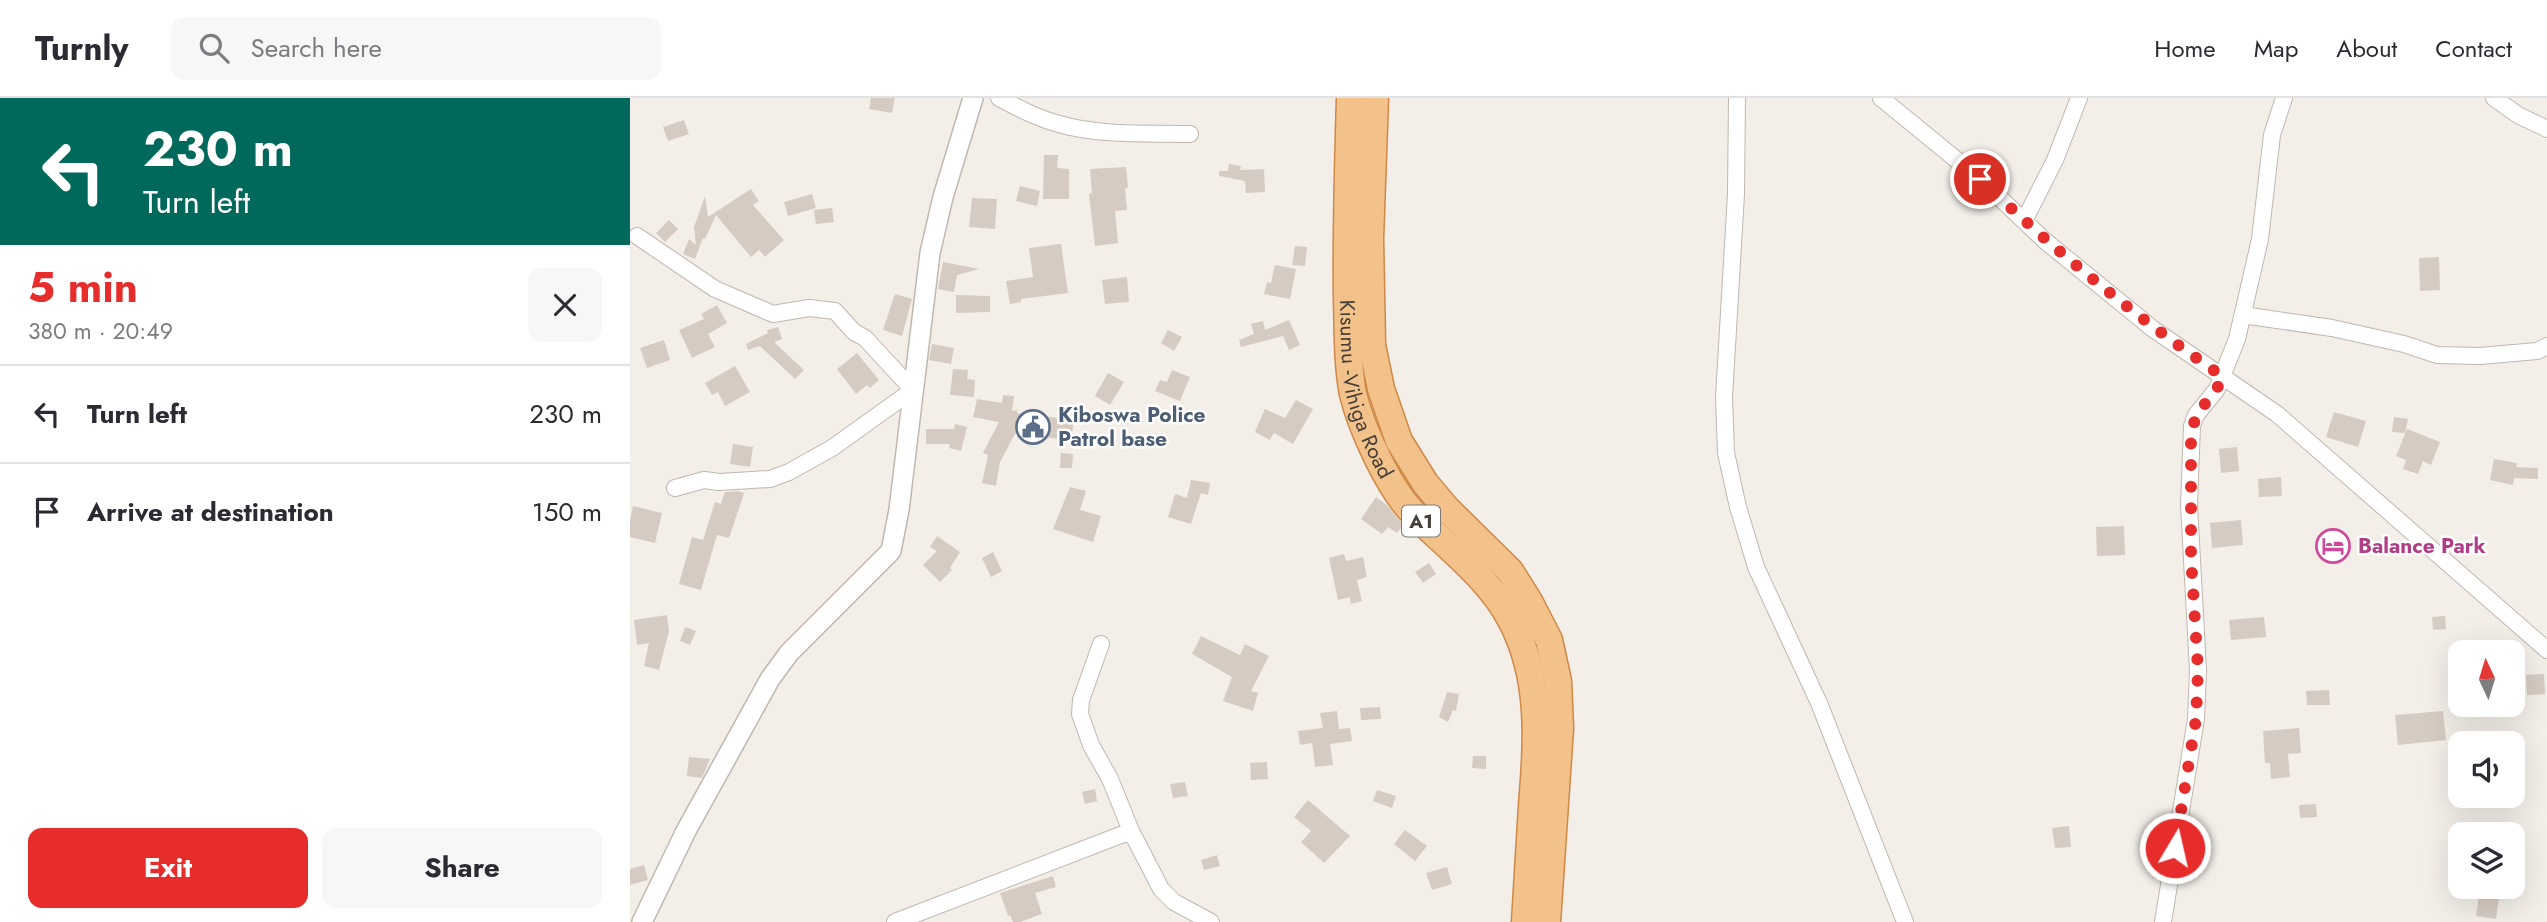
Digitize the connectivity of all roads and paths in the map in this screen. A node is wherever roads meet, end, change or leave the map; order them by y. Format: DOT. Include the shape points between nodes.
graph roads {
  1 [pos="973,98"];
  2 [pos="999,98"];
  3 [pos="1350,98"];
  4 [pos="1737,98"];
  5 [pos="1881,98"];
  6 [pos="2079,98"];
  7 [pos="2284,98"];
  8 [pos="2494,98"];
  9 [pos="1378,101"];
  10 [pos="2547,129"];
  11 [pos="1189,134"];
  12 [pos="2024,221"];
  13 [pos="637,236"];
  14 [pos="2243,315"];
  15 [pos="2547,346"];
  16 [pos="2222,376"];
  17 [pos="913,390"];
  18 [pos="675,488"];
  19 [pos="1101,644"];
  20 [pos="2547,650"];
  21 [pos="1131,831"];
  22 [pos="642,922"];
  23 [pos="895,922"];
  24 [pos="1211,922"];
  25 [pos="1525,922"];
  26 [pos="1548,922"];
  27 [pos="1905,922"];
  28 [pos="2163,922"];
  1 -- 17 [label="street" via="930,253"];
  2 -- 11 [label="street" via="1062,125"];
  3 -- 25 [label="highway, Kisumu -Vihiga Road / A1" via="1346,239 1348,357 1354,394 1396,493 1490,589 1521,641 1536,705 1537,741"];
  4 -- 27 [label="street" via="1724,397 1727,453 1738,507 1756,567 1819,703"];
  5 -- 12 [label="street"];
  6 -- 12 [label="street"];
  7 -- 14 [label="street" via="2272,135 2260,239"];
  8 -- 10 [label="street"];
  9 -- 26 [label="highway, Kisumu -Vihiga Road / A1" via="1370,238 1373,345 1381,389 1399,441 1425,482 1510,571 1530,603 1549,640 1558,681 1560,728"];
  12 -- 16 [label="street" via="2153,329"];
  13 -- 17 [label="street" via="715,289 772,314 809,307 835,311"];
  14 -- 15 [label="street" via="2340,330 2437,355 2491,355"];
  14 -- 16 [label="street"];
  16 -- 20 [label="street" via="2277,414"];
  16 -- 28 [label="street" via="2196,415 2191,436 2196,719"];
  17 -- 18 [label="street" via="832,448 789,472 770,479 704,480"];
  17 -- 22 [label="street" via="891,551 789,653 771,679 686,831"];
  19 -- 21 [label="street" via="1080,714"];
  21 -- 23 [label="street"];
  21 -- 24 [label="street" via="1161,889 1174,902"];
}
